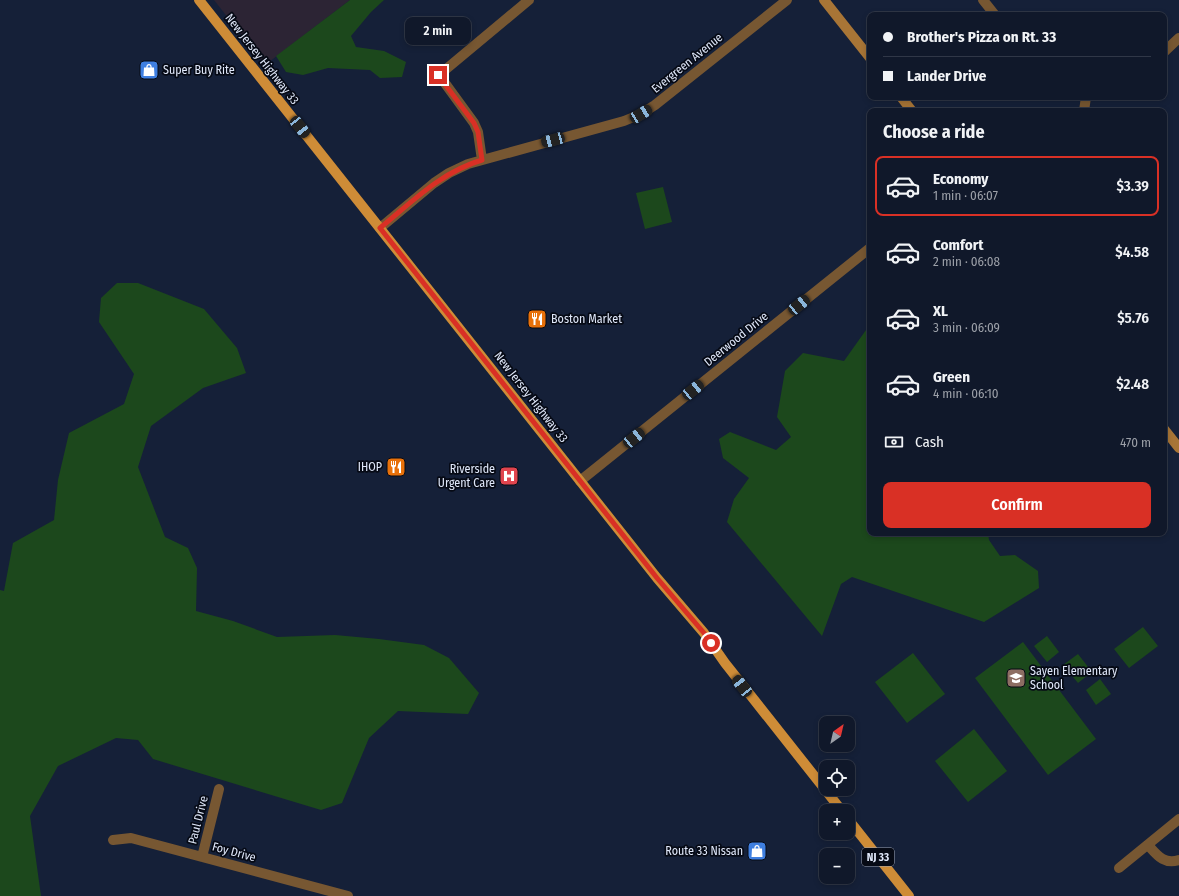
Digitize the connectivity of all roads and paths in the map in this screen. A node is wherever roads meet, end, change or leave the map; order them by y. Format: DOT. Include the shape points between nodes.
graph roads {
  1 [pos="199,0"];
  2 [pos="529,0"];
  3 [pos="787,0"];
  4 [pos="824,0"];
  5 [pos="983,0"];
  6 [pos="993,12"];
  7 [pos="1179,38"];
  8 [pos="1167,49"];
  9 [pos="867,54"];
  10 [pos="903,100"];
  11 [pos="910,108"];
  12 [pos="482,160"];
  13 [pos="380,228"];
  14 [pos="867,250"];
  15 [pos="1167,433"];
  16 [pos="1179,448"];
  17 [pos="580,481"];
  18 [pos="219,790"];
  19 [pos="836,804"];
  20 [pos="1178,823"];
  21 [pos="855,828"];
  22 [pos="113,840"];
  23 [pos="1148,844"];
  24 [pos="202,857"];
  25 [pos="1179,860"];
  26 [pos="1119,868"];
  27 [pos="348,896"];
  28 [pos="909,896"];
  1 -- 13 [label="main road, New Jersey Highway 33"];
  2 -- 12 [label="street" via="438,75 474,123 478,132"];
  3 -- 12 [label="street, Evergreen Avenue" via="641,114"];
  4 -- 9 [label="street"];
  5 -- 6 [label="street"];
  7 -- 8 [label="street"];
  10 -- 11 [label="street"];
  12 -- 13 [label="street, Evergreen Avenue" via="468,164 434,183"];
  13 -- 17 [label="main road, New Jersey Highway 33"];
  14 -- 17 [label="street, Deerwood Drive"];
  15 -- 16 [label="street"];
  17 -- 19 [label="main road, New Jersey Highway 33" via="704,633"];
  18 -- 24 [label="street, Paul Drive"];
  20 -- 23 [label="street"];
  21 -- 28 [label="main road, NJ 33"];
  22 -- 24 [label="street, Foy Drive" via="131,838"];
  23 -- 25 [label="street" via="1163,860"];
  23 -- 26 [label="street"];
  24 -- 27 [label="street, Foy Drive"];
}
